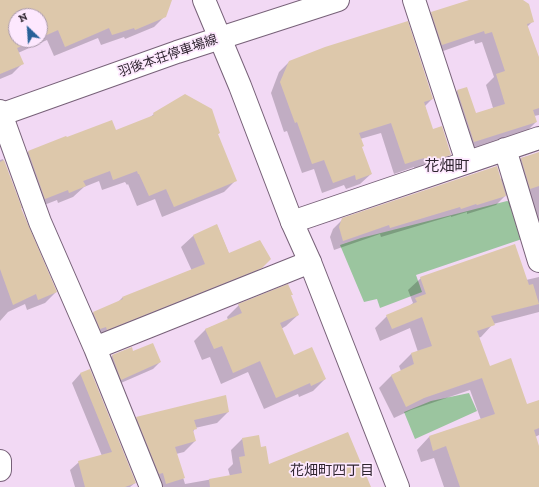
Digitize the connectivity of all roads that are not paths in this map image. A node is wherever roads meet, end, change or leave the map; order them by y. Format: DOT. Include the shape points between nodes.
graph roads {
  1 [pos="204,0"];
  2 [pos="338,0"];
  3 [pos="414,0"];
  4 [pos="221,38"];
  5 [pos="0,114"];
  6 [pos="539,138"];
  7 [pos="505,149"];
  8 [pos="467,162"];
  9 [pos="292,222"];
  10 [pos="539,261"];
  11 [pos="310,262"];
  12 [pos="95,348"];
  13 [pos="0,461"];
  14 [pos="0,470"];
  15 [pos="151,487"];
  16 [pos="398,487"];
  1 -- 4 [label="street"];
  2 -- 4 [label="street, 羽後本荘停車場線"];
  3 -- 8 [label="street"];
  4 -- 5 [label="street, 羽後本荘停車場線"];
  4 -- 9 [label="street"];
  5 -- 12 [label="street" via="40,222"];
  6 -- 7 [label="street"];
  7 -- 8 [label="street"];
  7 -- 10 [label="street"];
  8 -- 9 [label="street"];
  9 -- 11 [label="street"];
  11 -- 12 [label="street"];
  11 -- 16 [label="street"];
  12 -- 15 [label="street"];
  13 -- 14 [label="street"];
}
